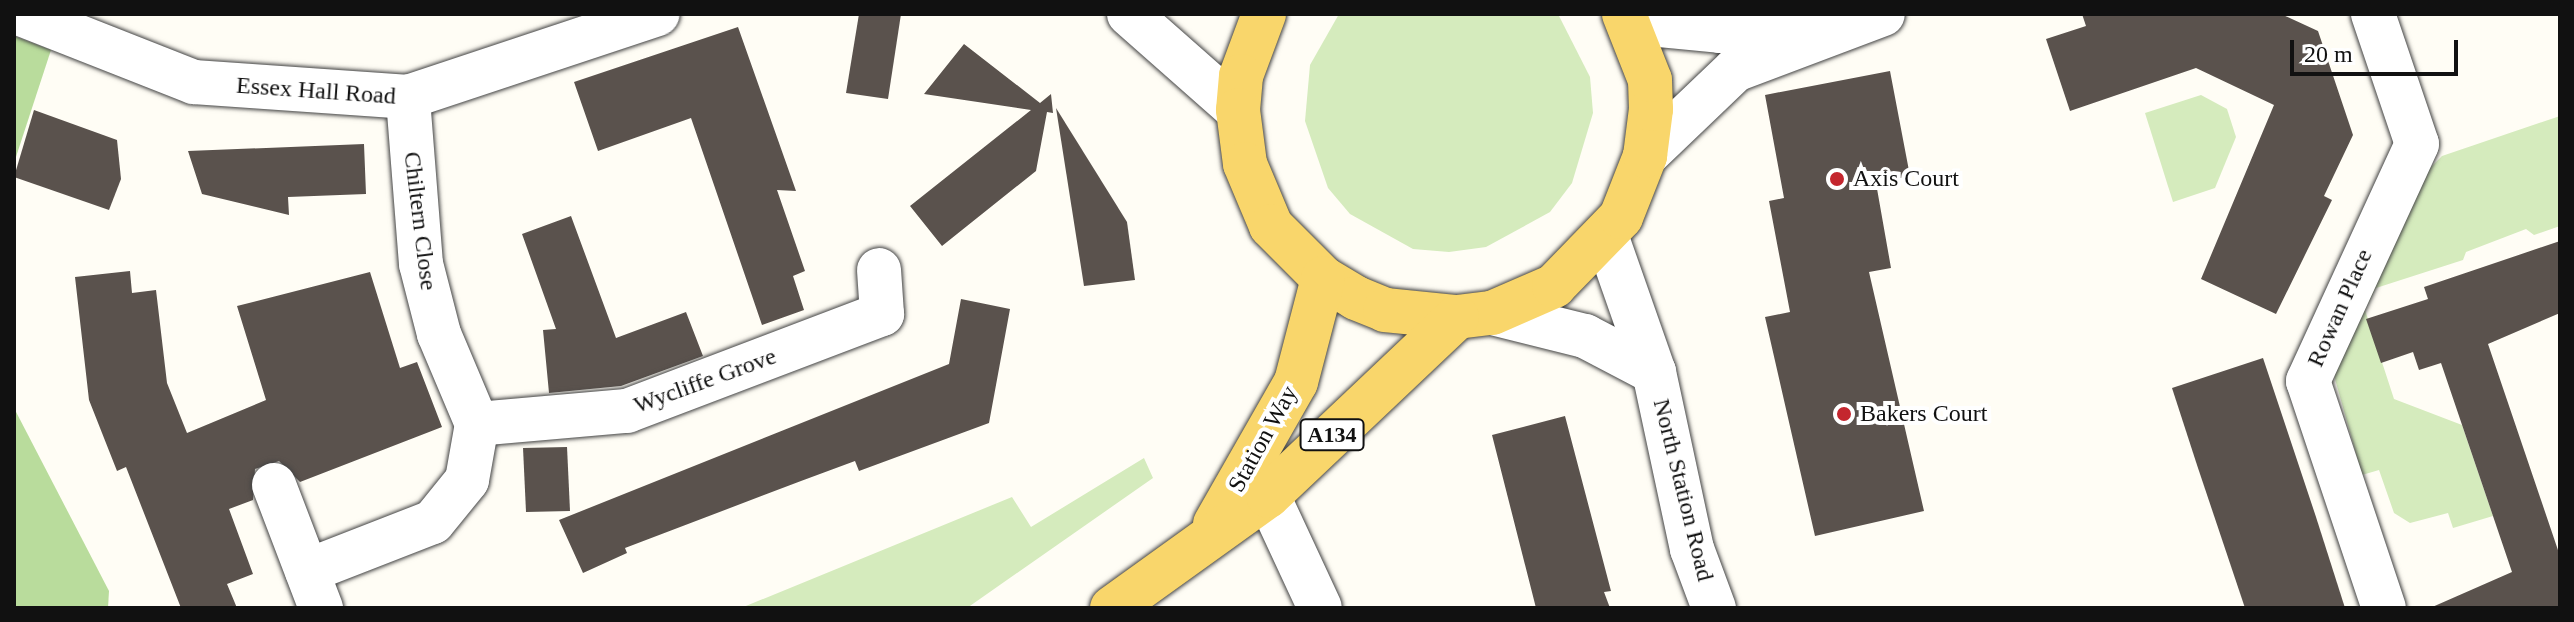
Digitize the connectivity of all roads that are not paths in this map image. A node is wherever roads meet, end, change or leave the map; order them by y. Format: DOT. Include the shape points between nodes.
graph roads {
  1 [pos="658,14"];
  2 [pos="1129,14"];
  3 [pos="1264,14"];
  4 [pos="1797,14"];
  5 [pos="1883,14"];
  6 [pos="2373,14"];
  7 [pos="41,18"];
  8 [pos="1627,18"];
  9 [pos="408,97"];
  10 [pos="1238,110"];
  11 [pos="1645,156"];
  12 [pos="1607,238"];
  13 [pos="879,270"];
  14 [pos="1323,278"];
  15 [pos="1474,315"];
  16 [pos="1654,372"];
  17 [pos="477,424"];
  18 [pos="274,485"];
  19 [pos="1268,496"];
  20 [pos="1201,547"];
  21 [pos="314,590"];
  22 [pos="1112,608"];
  23 [pos="1320,608"];
  24 [pos="1714,608"];
  25 [pos="2384,608"];
  1 -- 9 [label="street, Essex Hall Road"];
  2 -- 10 [label="street"];
  3 -- 10 [label="main road, A134" via="1241,76"];
  4 -- 8 [label="street" via="1720,31"];
  5 -- 11 [label="street" via="1735,70"];
  6 -- 25 [label="street, Rowan Place" via="2417,144 2308,381"];
  7 -- 9 [label="street, Essex Hall Road" via="194,82"];
  8 -- 11 [label="main road, A134" via="1650,80"];
  9 -- 17 [label="street, Chiltern Close" via="421,264 439,334"];
  10 -- 14 [label="main road, A134" via="1254,195 1271,226"];
  11 -- 12 [label="main road, A134"];
  12 -- 15 [label="main road, A134" via="1554,286"];
  12 -- 16 [label="street, North Station Road"];
  13 -- 17 [label="street, Wycliffe Grove" via="882,314 627,411"];
  14 -- 15 [label="main road, A134" via="1385,310"];
  14 -- 20 [label="main road, Station Way / A134" via="1296,382"];
  15 -- 16 [label="street, North Station Road" via="1585,336"];
  15 -- 19 [label="main road, Station Way / A134"];
  16 -- 24 [label="street, North Station Road" via="1692,549"];
  17 -- 21 [label="street" via="467,480 433,522"];
  18 -- 21 [label="street"];
  19 -- 20 [label="main road, Station Way / A134"];
  19 -- 23 [label="street"];
  20 -- 22 [label="main road, Station Way / A134"];
}
